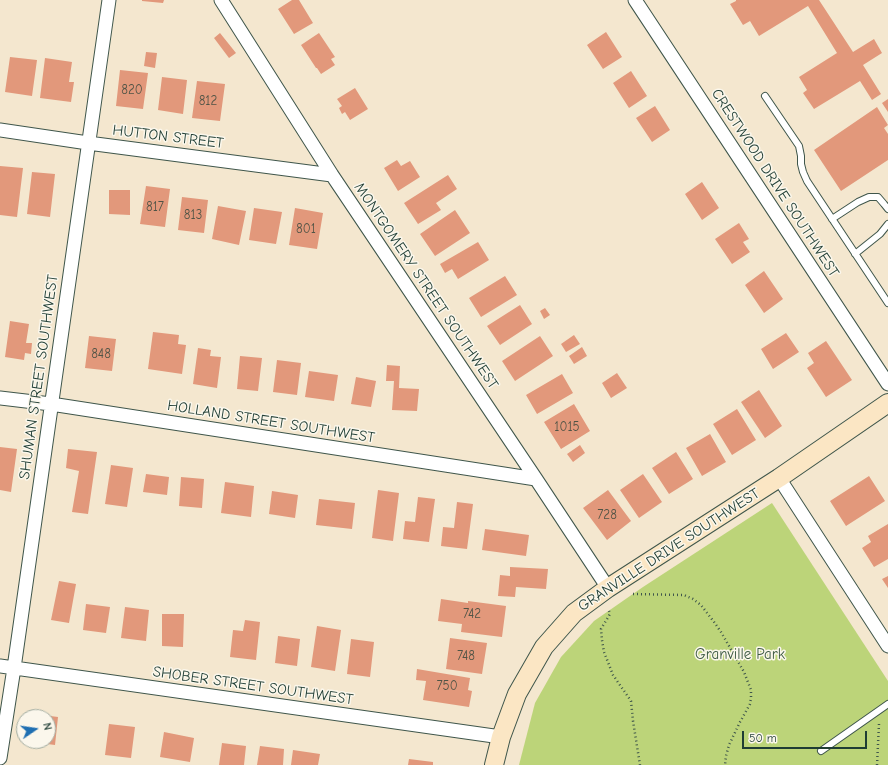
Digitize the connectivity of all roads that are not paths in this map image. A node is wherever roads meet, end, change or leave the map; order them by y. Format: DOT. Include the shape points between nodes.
graph roads {
  1 [pos="109,0"];
  2 [pos="221,0"];
  3 [pos="635,0"];
  4 [pos="765,96"];
  5 [pos="0,130"];
  6 [pos="88,143"];
  7 [pos="332,175"];
  8 [pos="888,210"];
  9 [pos="832,219"];
  10 [pos="888,224"];
  11 [pos="855,254"];
  12 [pos="888,303"];
  13 [pos="888,384"];
  14 [pos="0,398"];
  15 [pos="888,403"];
  16 [pos="51,404"];
  17 [pos="779,478"];
  18 [pos="536,479"];
  19 [pos="608,588"];
  20 [pos="888,646"];
  21 [pos="0,666"];
  22 [pos="14,668"];
  23 [pos="888,704"];
  24 [pos="501,737"];
  25 [pos="820,751"];
  26 [pos="0,758"];
  27 [pos="494,765"];
  1 -- 6 [label="street, SHUMAN STREET SOUTHWEST"];
  2 -- 7 [label="street, MONTGOMERY STREET SOUTHWEST"];
  3 -- 13 [label="street, CRESTWOOD DRIVE SOUTHWEST"];
  4 -- 9 [label="lane" via="799,146 801,164 807,181"];
  5 -- 6 [label="street, HUTTON STREET"];
  6 -- 7 [label="street, HUTTON STREET"];
  6 -- 16 [label="street, SHUMAN STREET SOUTHWEST"];
  7 -- 18 [label="street, MONTGOMERY STREET SOUTHWEST"];
  8 -- 9 [label="lane" via="878,197 869,197"];
  9 -- 11 [label="lane"];
  10 -- 11 [label="lane" via="880,234"];
  11 -- 12 [label="lane"];
  14 -- 16 [label="street, HOLLAND STREET SOUTHWEST"];
  15 -- 17 [label="street, GRANVILLE DRIVE SOUTHWEST"];
  16 -- 18 [label="street, HOLLAND STREET SOUTHWEST"];
  16 -- 22 [label="street, SHUMAN STREET SOUTHWEST"];
  17 -- 19 [label="street, GRANVILLE DRIVE SOUTHWEST"];
  17 -- 20 [label="street"];
  18 -- 19 [label="street, MONTGOMERY STREET SOUTHWEST"];
  19 -- 24 [label="street, GRANVILLE DRIVE SOUTHWEST" via="574,613 544,647 517,694"];
  21 -- 22 [label="street, SHOBER STREET SOUTHWEST"];
  22 -- 24 [label="street, SHOBER STREET SOUTHWEST"];
  22 -- 26 [label="street, SHUMAN STREET SOUTHWEST"];
  23 -- 25 [label="lane"];
  24 -- 27 [label="street, GRANVILLE DRIVE SOUTHWEST"];
}
